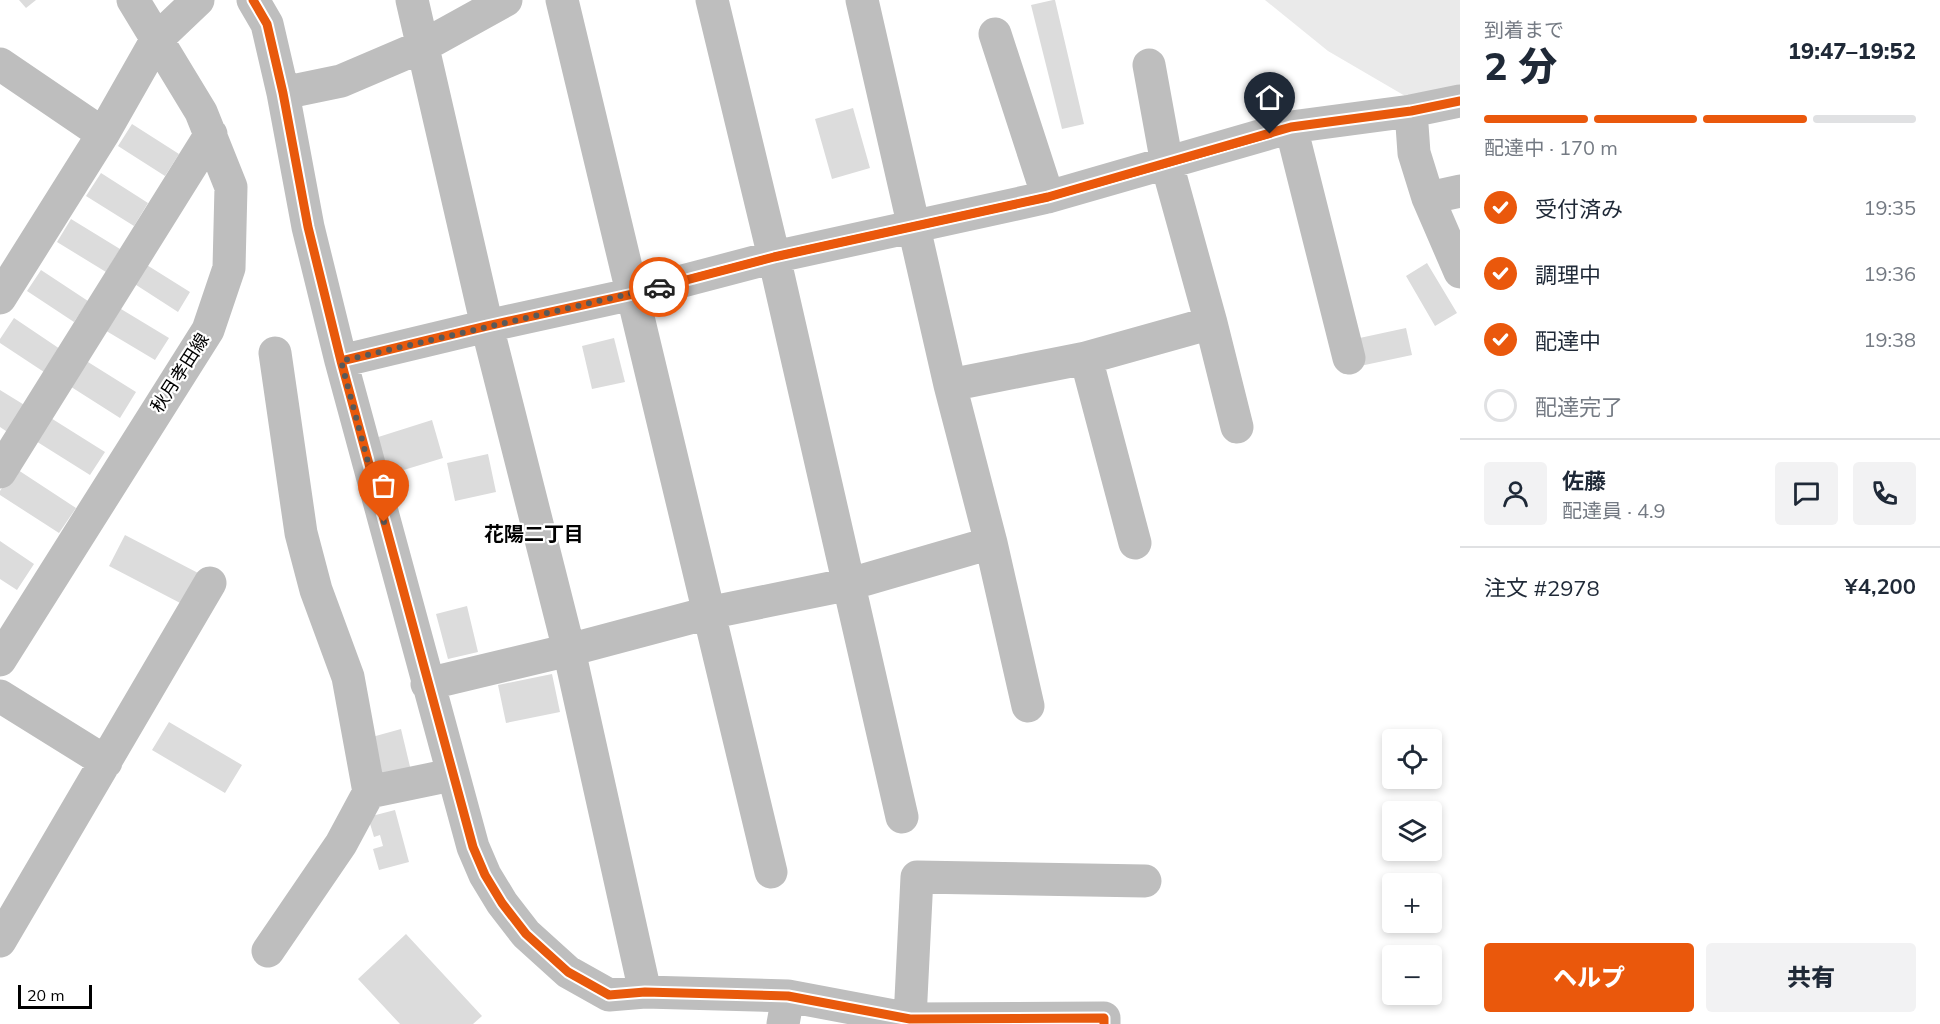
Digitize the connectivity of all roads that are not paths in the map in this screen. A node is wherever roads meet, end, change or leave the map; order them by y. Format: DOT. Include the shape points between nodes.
graph roads {
  1 [pos="133,0"];
  2 [pos="198,0"];
  3 [pos="254,0"];
  4 [pos="412,0"];
  5 [pos="506,0"];
  6 [pos="562,0"];
  7 [pos="712,0"];
  8 [pos="862,0"];
  9 [pos="995,34"];
  10 [pos="157,39"];
  11 [pos="423,46"];
  12 [pos="0,64"];
  13 [pos="1149,65"];
  14 [pos="283,93"];
  15 [pos="1460,100"];
  16 [pos="1411,111"];
  17 [pos="1291,127"];
  18 [pos="103,134"];
  19 [pos="211,134"];
  20 [pos="1167,164"];
  21 [pos="1460,191"];
  22 [pos="1048,197"];
  23 [pos="1428,198"];
  24 [pos="914,226"];
  25 [pos="774,257"];
  26 [pos="1460,272"];
  27 [pos="633,294"];
  28 [pos="0,298"];
  29 [pos="1211,323"];
  30 [pos="487,326"];
  31 [pos="275,353"];
  32 [pos="1086,358"];
  33 [pos="1349,358"];
  34 [pos="341,361"];
  35 [pos="950,385"];
  36 [pos="1237,427"];
  37 [pos="0,472"];
  38 [pos="991,543"];
  39 [pos="1135,543"];
  40 [pos="210,583"];
  41 [pos="850,584"];
  42 [pos="708,613"];
  43 [pos="569,650"];
  44 [pos="0,660"];
  45 [pos="427,684"];
  46 [pos="0,696"];
  47 [pos="1028,706"];
  48 [pos="106,762"];
  49 [pos="452,775"];
  50 [pos="369,792"];
  51 [pos="902,817"];
  52 [pos="771,872"];
  53 [pos="1145,880"];
  54 [pos="0,940"];
  55 [pos="268,951"];
  56 [pos="645,992"];
  57 [pos="786,1010"];
  58 [pos="910,1018"];
  59 [pos="1104,1024"];
  1 -- 10 [label="street, 秋月孝田線"];
  2 -- 10 [label="street"];
  3 -- 14 [label="street" via="267,24"];
  4 -- 11 [label="street"];
  5 -- 11 [label="street"];
  6 -- 27 [label="street"];
  7 -- 25 [label="street"];
  8 -- 24 [label="street"];
  9 -- 22 [label="street"];
  10 -- 18 [label="street"];
  10 -- 19 [label="street, 秋月孝田線"];
  11 -- 14 [label="street" via="340,81"];
  11 -- 30 [label="street"];
  12 -- 18 [label="street"];
  13 -- 20 [label="street"];
  14 -- 34 [label="street" via="308,226"];
  15 -- 16 [label="street"];
  16 -- 17 [label="street"];
  16 -- 23 [label="street" via="1414,153"];
  17 -- 20 [label="street"];
  17 -- 33 [label="street"];
  18 -- 28 [label="street"];
  19 -- 37 [label="street"];
  19 -- 44 [label="street, 秋月孝田線" via="231,187 229,268 208,330"];
  20 -- 22 [label="street"];
  20 -- 29 [label="street"];
  21 -- 23 [label="street"];
  22 -- 24 [label="street"];
  23 -- 26 [label="street"];
  24 -- 25 [label="street"];
  24 -- 35 [label="street"];
  25 -- 27 [label="street"];
  25 -- 41 [label="street"];
  27 -- 30 [label="street"];
  27 -- 42 [label="street"];
  29 -- 32 [label="street"];
  29 -- 36 [label="street"];
  30 -- 34 [label="street"];
  30 -- 43 [label="street"];
  31 -- 50 [label="street" via="301,532 316,591 348,677"];
  32 -- 35 [label="street"];
  32 -- 39 [label="street"];
  34 -- 45 [label="street"];
  35 -- 38 [label="street"];
  38 -- 41 [label="street"];
  38 -- 47 [label="street"];
  40 -- 48 [label="street"];
  41 -- 42 [label="street"];
  41 -- 51 [label="street"];
  42 -- 43 [label="street"];
  42 -- 52 [label="street"];
  43 -- 45 [label="street"];
  43 -- 56 [label="street"];
  45 -- 49 [label="street"];
  46 -- 48 [label="street"];
  48 -- 54 [label="street"];
  49 -- 50 [label="street"];
  49 -- 56 [label="street" via="484,875 526,934 568,972 609,995"];
  50 -- 55 [label="street" via="341,844"];
  53 -- 58 [label="street" via="917,877"];
  56 -- 57 [label="street"];
  57 -- 58 [label="street"];
  58 -- 59 [label="street" via="1104,1018"];
}
